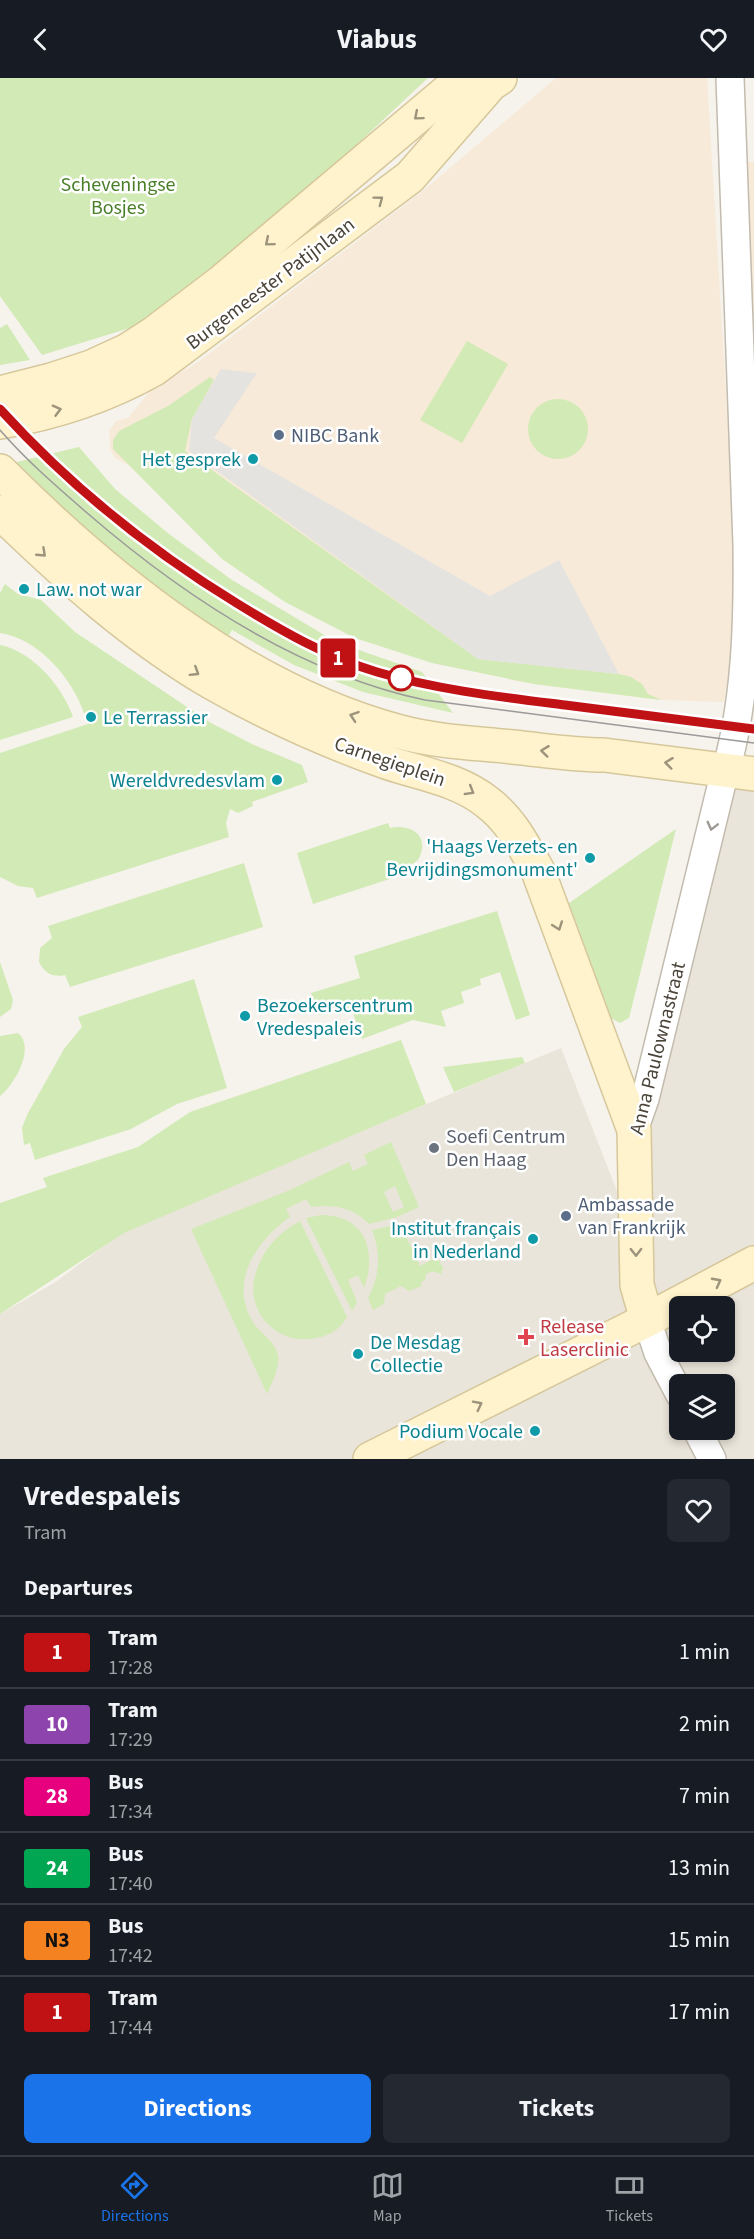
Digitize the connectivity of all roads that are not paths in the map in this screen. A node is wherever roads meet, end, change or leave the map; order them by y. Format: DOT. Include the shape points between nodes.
graph roads {
  1 [pos="730,78"];
  2 [pos="485,80"];
  3 [pos="0,393"];
  4 [pos="0,422"];
  5 [pos="0,471"];
  6 [pos="0,512"];
  7 [pos="740,772"];
  8 [pos="634,1130"];
  9 [pos="754,1263"];
  10 [pos="647,1320"];
  11 [pos="669,1374"];
  12 [pos="702,1440"];
  13 [pos="370,1459"];
  14 [pos="712,1459"];
  1 -- 7 [label="street, Anna Paulownastraat" via="748,607 734,740"];
  2 -- 3 [label="street, Burgemeester Patijnlaan, one-way" via="153,334 91,368"];
  4 -- 2 [label="street, Burgemeester Patijnlaan, one-way" via="67,407 122,387 154,369 410,177"];
  7 -- 5 [label="street, Carnegieplein, one-way" via="440,741 399,732 324,706 252,671 119,580"];
  6 -- 8 [label="street, Carnegieplein, one-way" via="46,557 151,645 215,685 290,725 462,786 500,813 519,836 538,871"];
  7 -- 8 [label="street, Anna Paulownastraat, one-way"];
  8 -- 10 [label="street, Anna Paulownastraat, one-way" via="637,1285"];
  10 -- 9 [label="street, one-way"];
  10 -- 11 [label="street, Anna Paulownastraat"];
  13 -- 10 [label="street, one-way"];
  12 -- 14 [label="street"];
}
